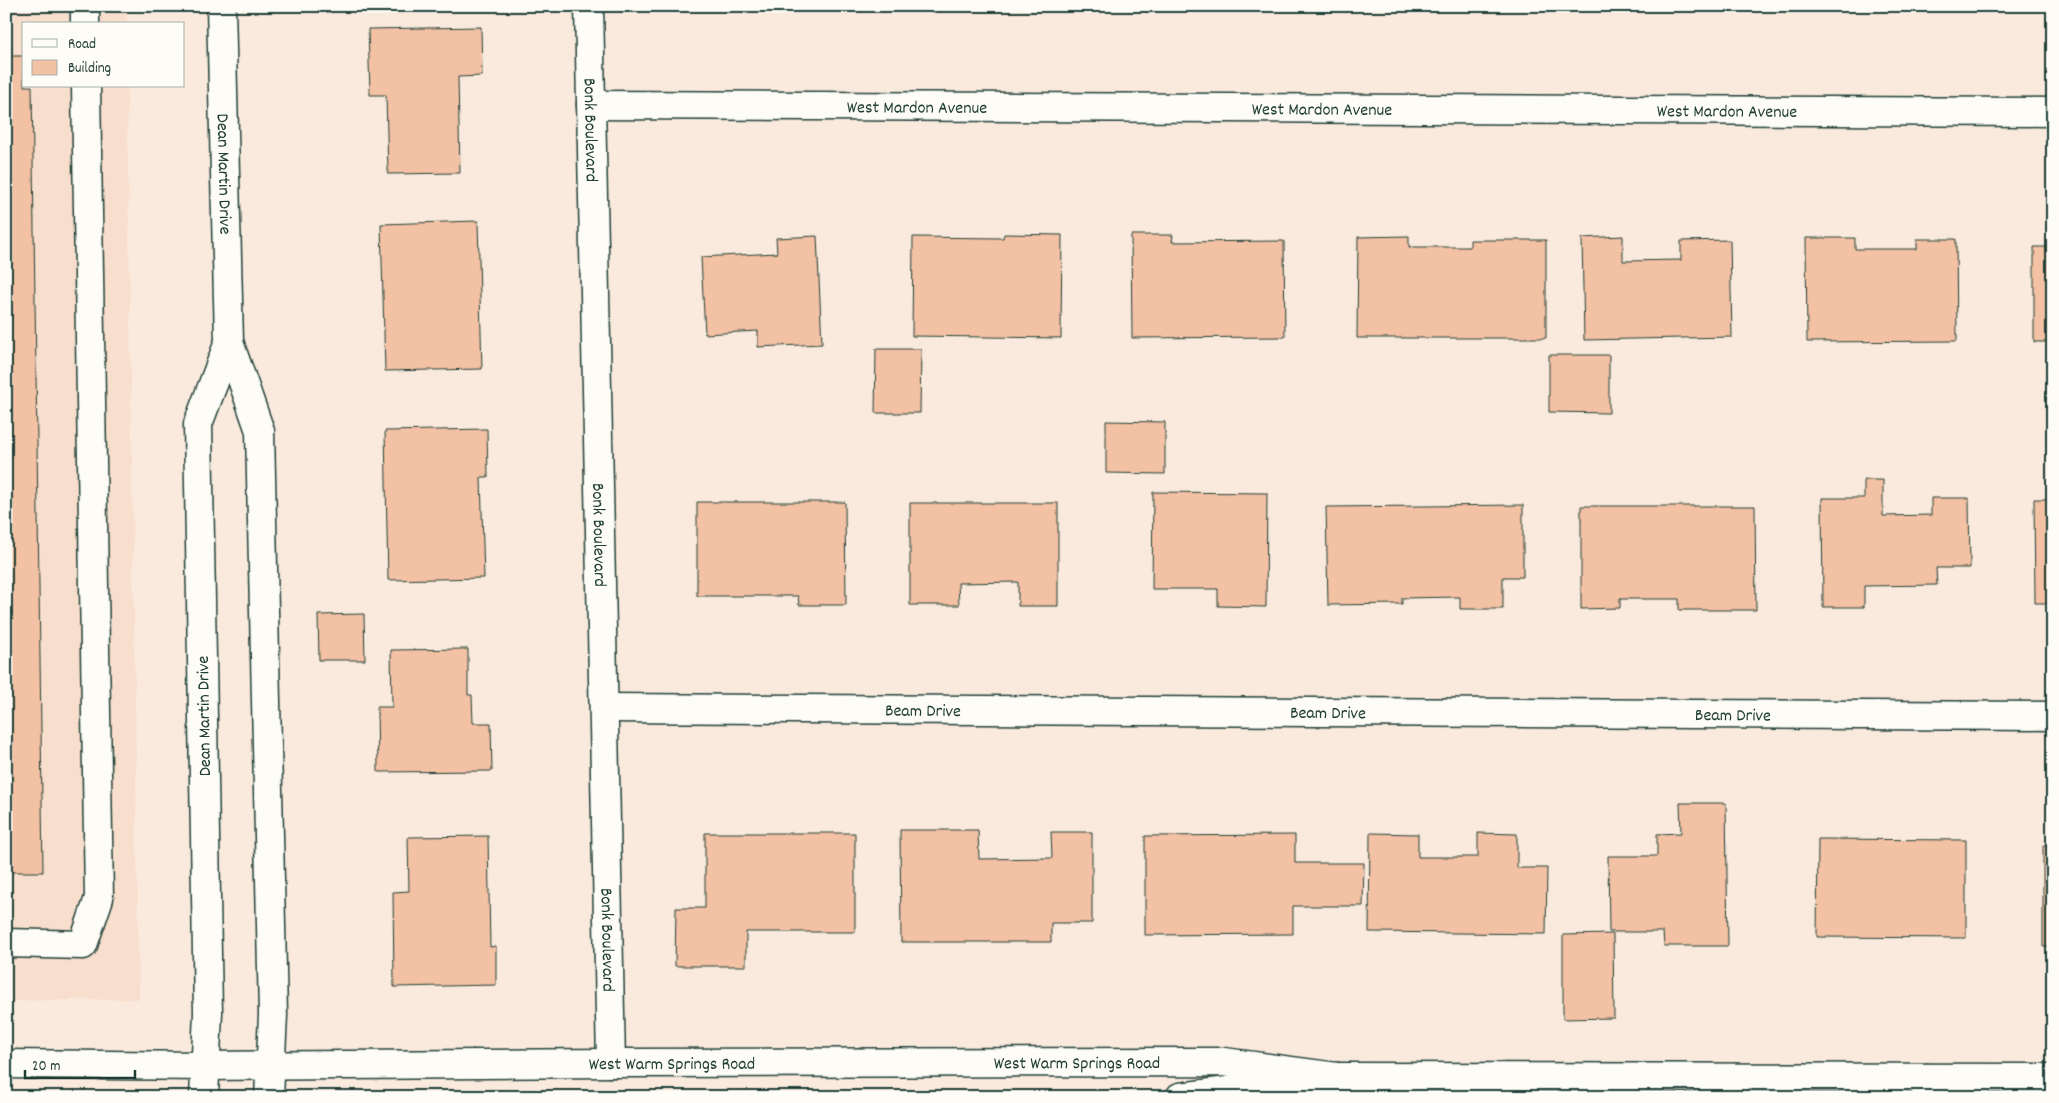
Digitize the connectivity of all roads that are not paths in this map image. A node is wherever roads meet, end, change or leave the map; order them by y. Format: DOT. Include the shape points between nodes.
graph roads {
  1 [pos="85,6"];
  2 [pos="221,6"];
  3 [pos="589,6"];
  4 [pos="86,22"];
  5 [pos="86,88"];
  6 [pos="591,105"];
  7 [pos="2053,112"];
  8 [pos="230,342"];
  9 [pos="604,708"];
  10 [pos="2053,716"];
  11 [pos="6,944"];
  12 [pos="611,1062"];
  13 [pos="6,1064"];
  14 [pos="204,1066"];
  15 [pos="270,1066"];
  16 [pos="2053,1078"];
  17 [pos="1337,1087"];
  18 [pos="1926,1087"];
  19 [pos="204,1097"];
  20 [pos="269,1097"];
  21 [pos="1180,1097"];
  1 -- 4 [label="main road"];
  2 -- 8 [label="main road, Dean Martin Drive"];
  3 -- 6 [label="main road, Bonk Boulevard"];
  5 -- 11 [label="main road" via="99,898 83,944"];
  6 -- 7 [label="main road, West Mardon Avenue"];
  6 -- 9 [label="main road, Bonk Boulevard"];
  8 -- 14 [label="main road, Dean Martin Drive" via="198,424 208,1013"];
  8 -- 15 [label="main road, Dean Martin Drive" via="260,431 273,1016"];
  9 -- 10 [label="main road, Beam Drive"];
  9 -- 12 [label="main road, Bonk Boulevard"];
  12 -- 15 [label="main road, West Warm Springs Road"];
  12 -- 17 [label="main road, West Warm Springs Road" via="1224,1062"];
  13 -- 14 [label="main road, West Warm Springs Road"];
  14 -- 15 [label="main road, West Warm Springs Road"];
  14 -- 19 [label="main road, Dean Martin Drive"];
  15 -- 20 [label="main road, Dean Martin Drive"];
  16 -- 18 [label="main road, West Warm Springs Road"];
  17 -- 18 [label="main road, West Warm Springs Road"];
  17 -- 21 [label="main road, West Warm Springs Road"];
}
